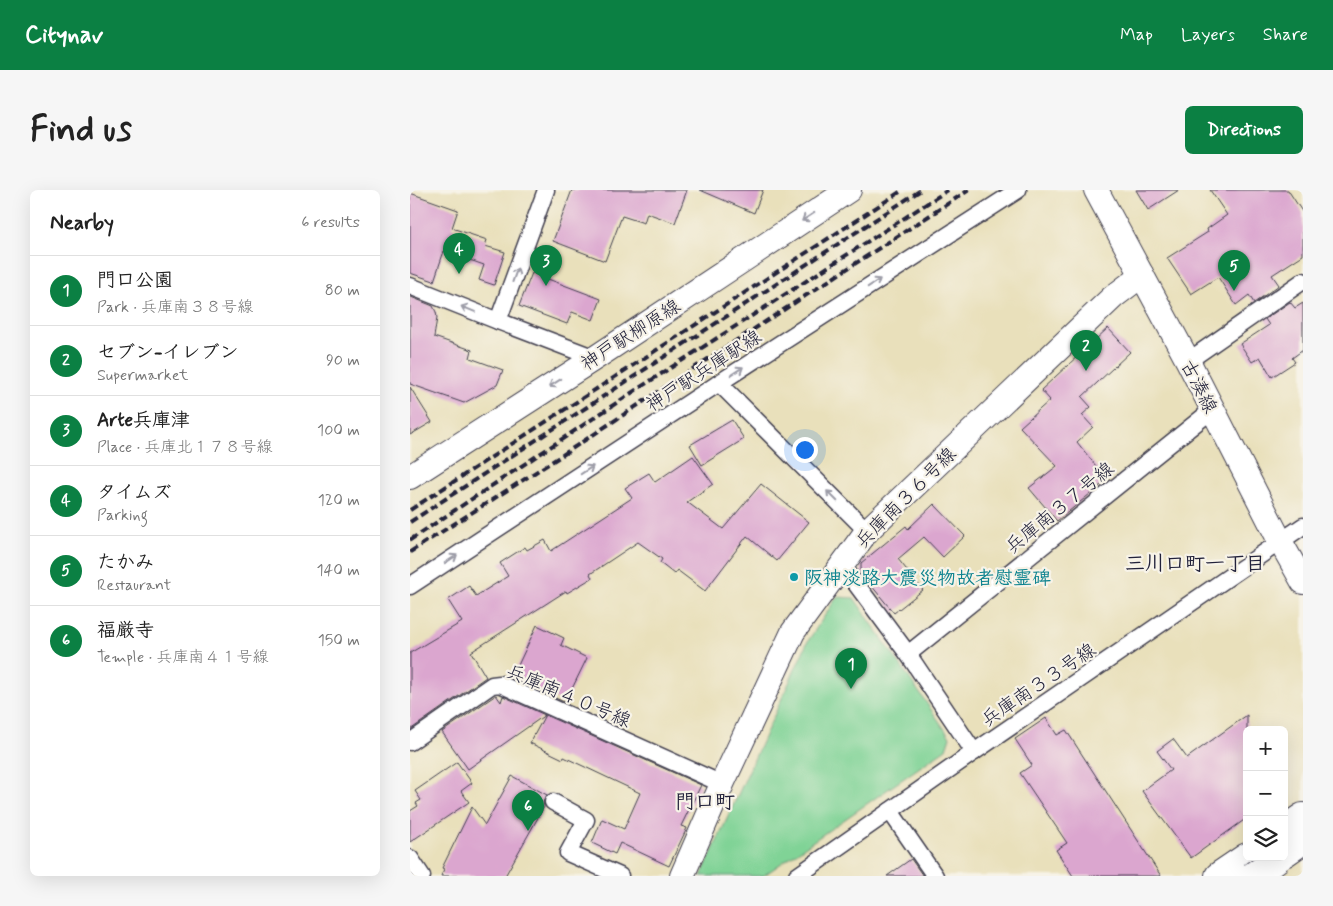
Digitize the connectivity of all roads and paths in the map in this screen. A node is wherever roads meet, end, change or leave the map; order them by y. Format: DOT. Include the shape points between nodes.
graph roads {
  1 [pos="546,190"];
  2 [pos="849,190"];
  3 [pos="1018,190"];
  4 [pos="1096,190"];
  5 [pos="1142,275"];
  6 [pos="1303,281"];
  7 [pos="410,286"];
  8 [pos="498,321"];
  9 [pos="595,358"];
  10 [pos="1188,362"];
  11 [pos="719,383"];
  12 [pos="1212,410"];
  13 [pos="410,477"];
  14 [pos="1303,526"];
  15 [pos="867,531"];
  16 [pos="1280,541"];
  17 [pos="842,565"];
  18 [pos="1303,582"];
  19 [pos="410,586"];
  20 [pos="908,654"];
  21 [pos="410,742"];
  22 [pos="974,752"];
  23 [pos="722,784"];
  24 [pos="554,802"];
  25 [pos="890,811"];
  26 [pos="1303,817"];
  27 [pos="1288,827"];
  28 [pos="1303,840"];
  29 [pos="1288,850"];
  30 [pos="410,858"];
  31 [pos="1243,859"];
  32 [pos="1264,861"];
  33 [pos="1274,861"];
  34 [pos="422,876"];
  35 [pos="620,876"];
  36 [pos="682,876"];
  37 [pos="797,876"];
  38 [pos="935,876"];
  39 [pos="1219,876"];
  40 [pos="1253,876"];
  41 [pos="1266,876"];
  8 -- 1 [label="street, one-way"];
  2 -- 9 [label="street, 神戸駅柳原線, one-way"];
  11 -- 3 [label="street, 神戸駅兵庫駅線, one-way"];
  4 -- 5 [label="street, 古湊線"];
  5 -- 10 [label="street, 古湊線"];
  5 -- 15 [label="street, 兵庫南３６号線" via="1113,297"];
  6 -- 10 [label="street"];
  8 -- 7 [label="street, one-way"];
  8 -- 9 [label="street"];
  9 -- 13 [label="street, 神戸駅柳原線, one-way"];
  10 -- 12 [label="street, 古湊線"];
  15 -- 11 [label="street, one-way"];
  19 -- 11 [label="street, 神戸駅兵庫駅線, one-way"];
  12 -- 16 [label="street, 古湊線"];
  12 -- 20 [label="street, 兵庫南３７号線"];
  14 -- 16 [label="street, 兵庫南３３号線"];
  15 -- 17 [label="street, 兵庫南３６号線"];
  16 -- 18 [label="street, 古湊線"];
  16 -- 22 [label="street, 兵庫南３３号線"];
  17 -- 20 [label="street"];
  17 -- 23 [label="street, 兵庫南３６号線" via="792,632"];
  20 -- 22 [label="street"];
  21 -- 23 [label="street, 兵庫南４０号線" via="492,685 500,684"];
  22 -- 25 [label="street, 兵庫南３３号線"];
  23 -- 36 [label="street, 兵庫南３６号線"];
  24 -- 35 [label="street" via="586,820 568,853"];
  25 -- 37 [label="street, 兵庫南３３号線"];
  25 -- 38 [label="street"];
  26 -- 27 [label="highway"];
  28 -- 29 [label="highway"];
  30 -- 34 [label="street"];
  31 -- 39 [label="highway"];
  32 -- 41 [label="street"];
  33 -- 40 [label="highway, bridge"];
}
